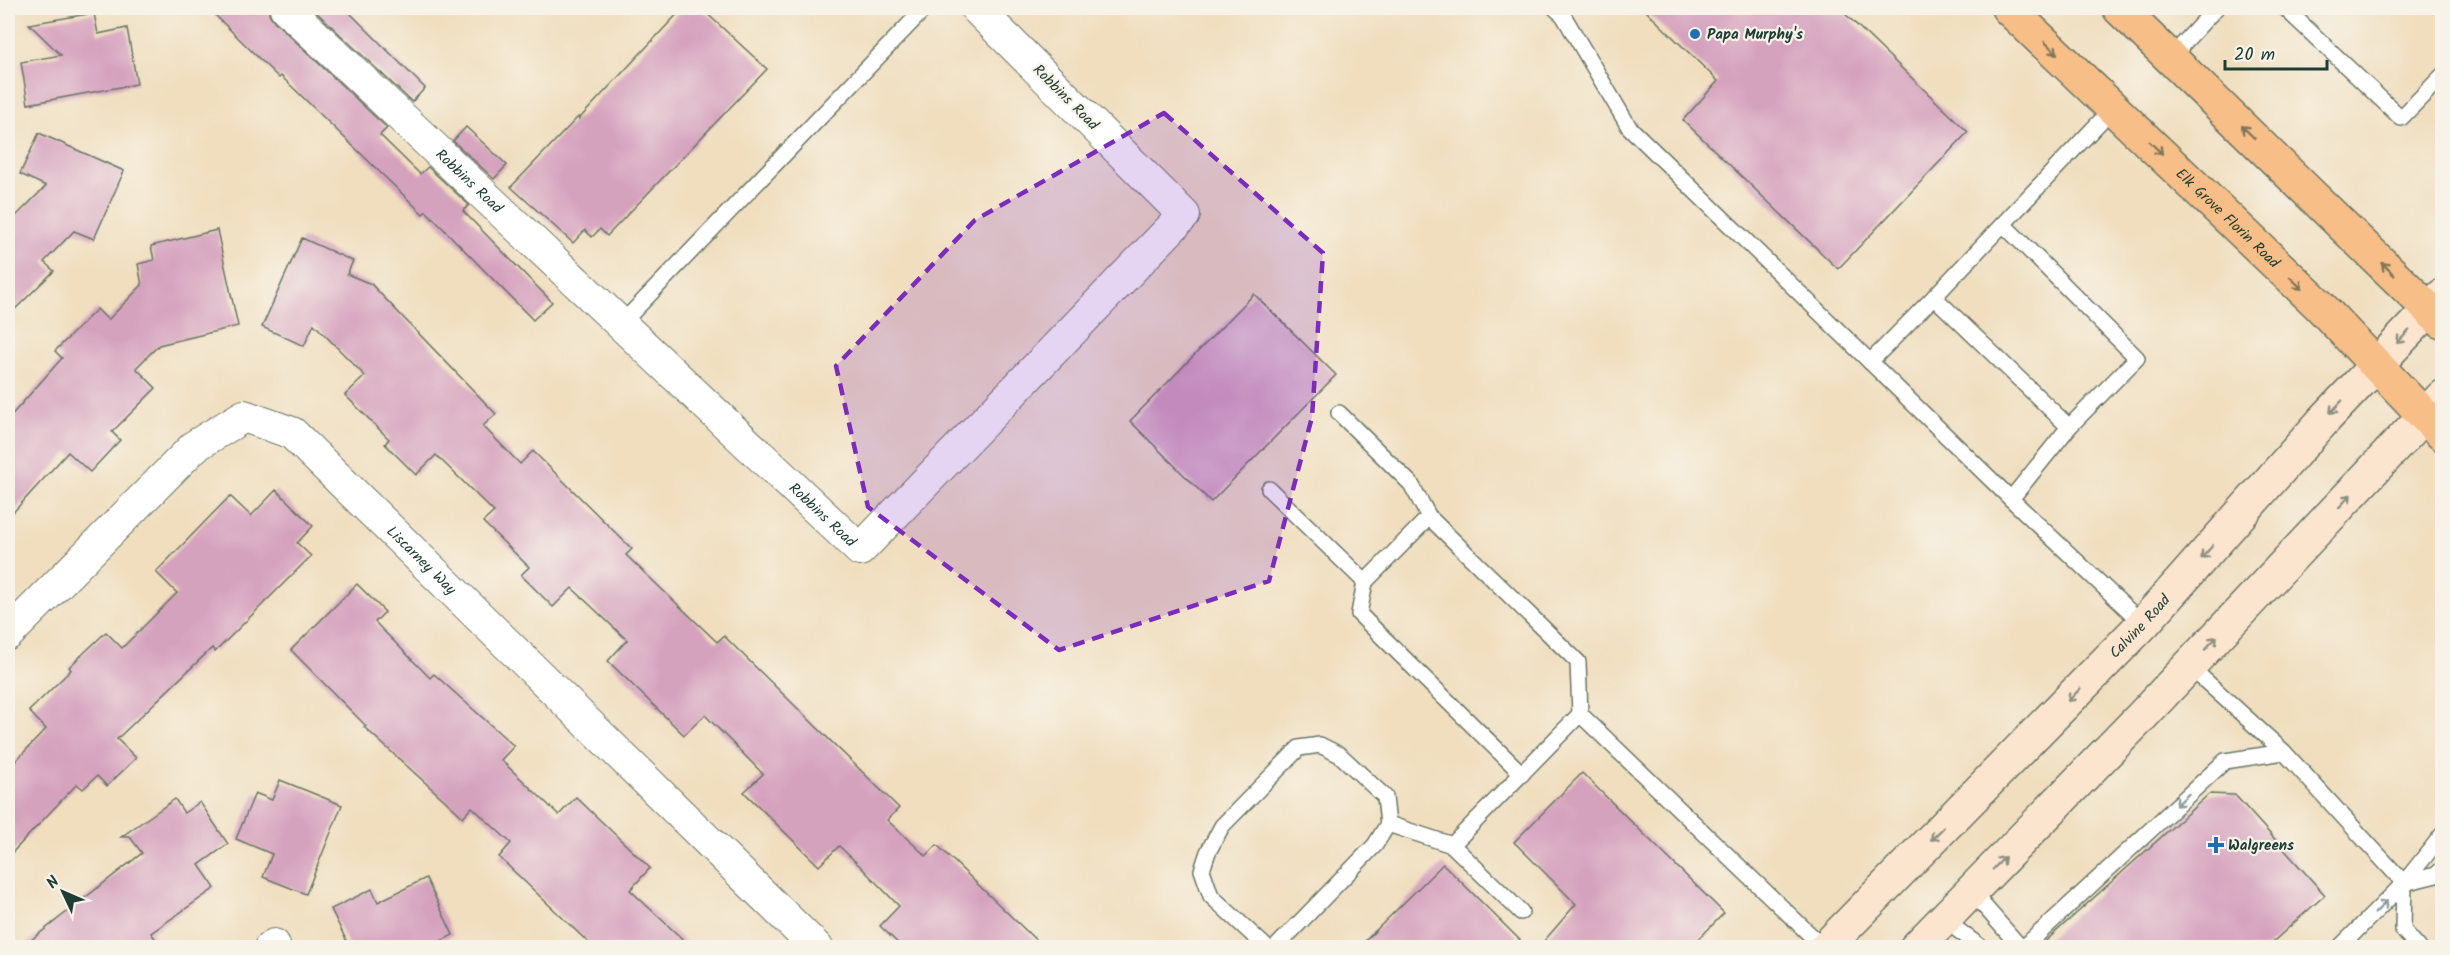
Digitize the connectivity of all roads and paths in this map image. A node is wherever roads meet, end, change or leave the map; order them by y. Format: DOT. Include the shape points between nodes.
graph roads {
  1 [pos="286,8"];
  2 [pos="925,8"];
  3 [pos="976,8"];
  4 [pos="1555,8"];
  5 [pos="2008,8"];
  6 [pos="2119,8"];
  7 [pos="2216,8"];
  8 [pos="2285,8"];
  9 [pos="2171,57"];
  10 [pos="2442,76"];
  11 [pos="2113,108"];
  12 [pos="2003,224"];
  13 [pos="1934,297"];
  14 [pos="2438,309"];
  15 [pos="621,324"];
  16 [pos="1870,362"];
  17 [pos="2377,365"];
  18 [pos="1339,413"];
  19 [pos="2436,416"];
  20 [pos="2069,427"];
  21 [pos="1269,489"];
  22 [pos="2011,499"];
  23 [pos="1429,517"];
  24 [pos="1365,582"];
  25 [pos="2143,624"];
  26 [pos="8,634"];
  27 [pos="2188,666"];
  28 [pos="1580,714"];
  29 [pos="2284,752"];
  30 [pos="1522,774"];
  31 [pos="1389,824"];
  32 [pos="2442,835"];
  33 [pos="1452,845"];
  34 [pos="2442,869"];
  35 [pos="2404,884"];
  36 [pos="1971,891"];
  37 [pos="1521,912"];
  38 [pos="1943,919"];
  39 [pos="817,948"];
  40 [pos="1267,948"];
  41 [pos="1275,948"];
  42 [pos="1825,948"];
  43 [pos="1916,948"];
  44 [pos="1982,948"];
  45 [pos="2022,948"];
  46 [pos="2339,948"];
  47 [pos="2419,948"];
  1 -- 15 [label="street, Robbins Road"];
  2 -- 15 [label="lane"];
  3 -- 15 [label="street, Robbins Road" via="1184,214 860,550"];
  4 -- 16 [label="lane" via="1563,15 1629,128"];
  5 -- 11 [label="main road, Elk Grove Florin Road, one-way"];
  6 -- 9 [label="main road"];
  7 -- 9 [label="lane"];
  8 -- 10 [label="lane" via="2400,118"];
  14 -- 9 [label="main road, one-way"];
  11 -- 12 [label="lane"];
  11 -- 17 [label="main road, Elk Grove Florin Road, one-way"];
  12 -- 13 [label="lane"];
  12 -- 20 [label="lane" via="2137,358"];
  13 -- 16 [label="lane"];
  13 -- 20 [label="lane"];
  14 -- 17 [label="main road, Calvine Road, one-way"];
  16 -- 22 [label="lane"];
  17 -- 19 [label="main road, Elk Grove Florin Road"];
  17 -- 25 [label="main road, Calvine Road, one-way"];
  18 -- 23 [label="lane" via="1411,484"];
  27 -- 19 [label="main road, one-way"];
  20 -- 22 [label="lane"];
  21 -- 24 [label="lane"];
  22 -- 25 [label="lane"];
  23 -- 24 [label="lane"];
  23 -- 28 [label="lane" via="1578,662"];
  24 -- 30 [label="lane" via="1359,614"];
  25 -- 42 [label="main road, Calvine Road, one-way"];
  26 -- 39 [label="street, Liscarney Way" via="195,446 244,416 292,433"];
  27 -- 29 [label="lane"];
  36 -- 27 [label="main road, one-way"];
  28 -- 30 [label="lane"];
  28 -- 42 [label="lane"];
  29 -- 35 [label="lane"];
  29 -- 45 [label="lane, one-way" via="2225,761"];
  30 -- 33 [label="lane"];
  31 -- 33 [label="lane"];
  31 -- 40 [label="lane" via="1385,797 1340,755 1320,745 1299,748 1222,826 1202,870 1211,896"];
  31 -- 41 [label="lane" via="1375,845"];
  32 -- 35 [label="lane"];
  33 -- 37 [label="lane"];
  34 -- 35 [label="lane" via="2436,875"];
  46 -- 35 [label="lane, one-way"];
  35 -- 47 [label="lane" via="2403,930"];
  36 -- 38 [label="main road"];
  36 -- 45 [label="lane"];
  38 -- 43 [label="main road"];
  38 -- 44 [label="lane"];
}
